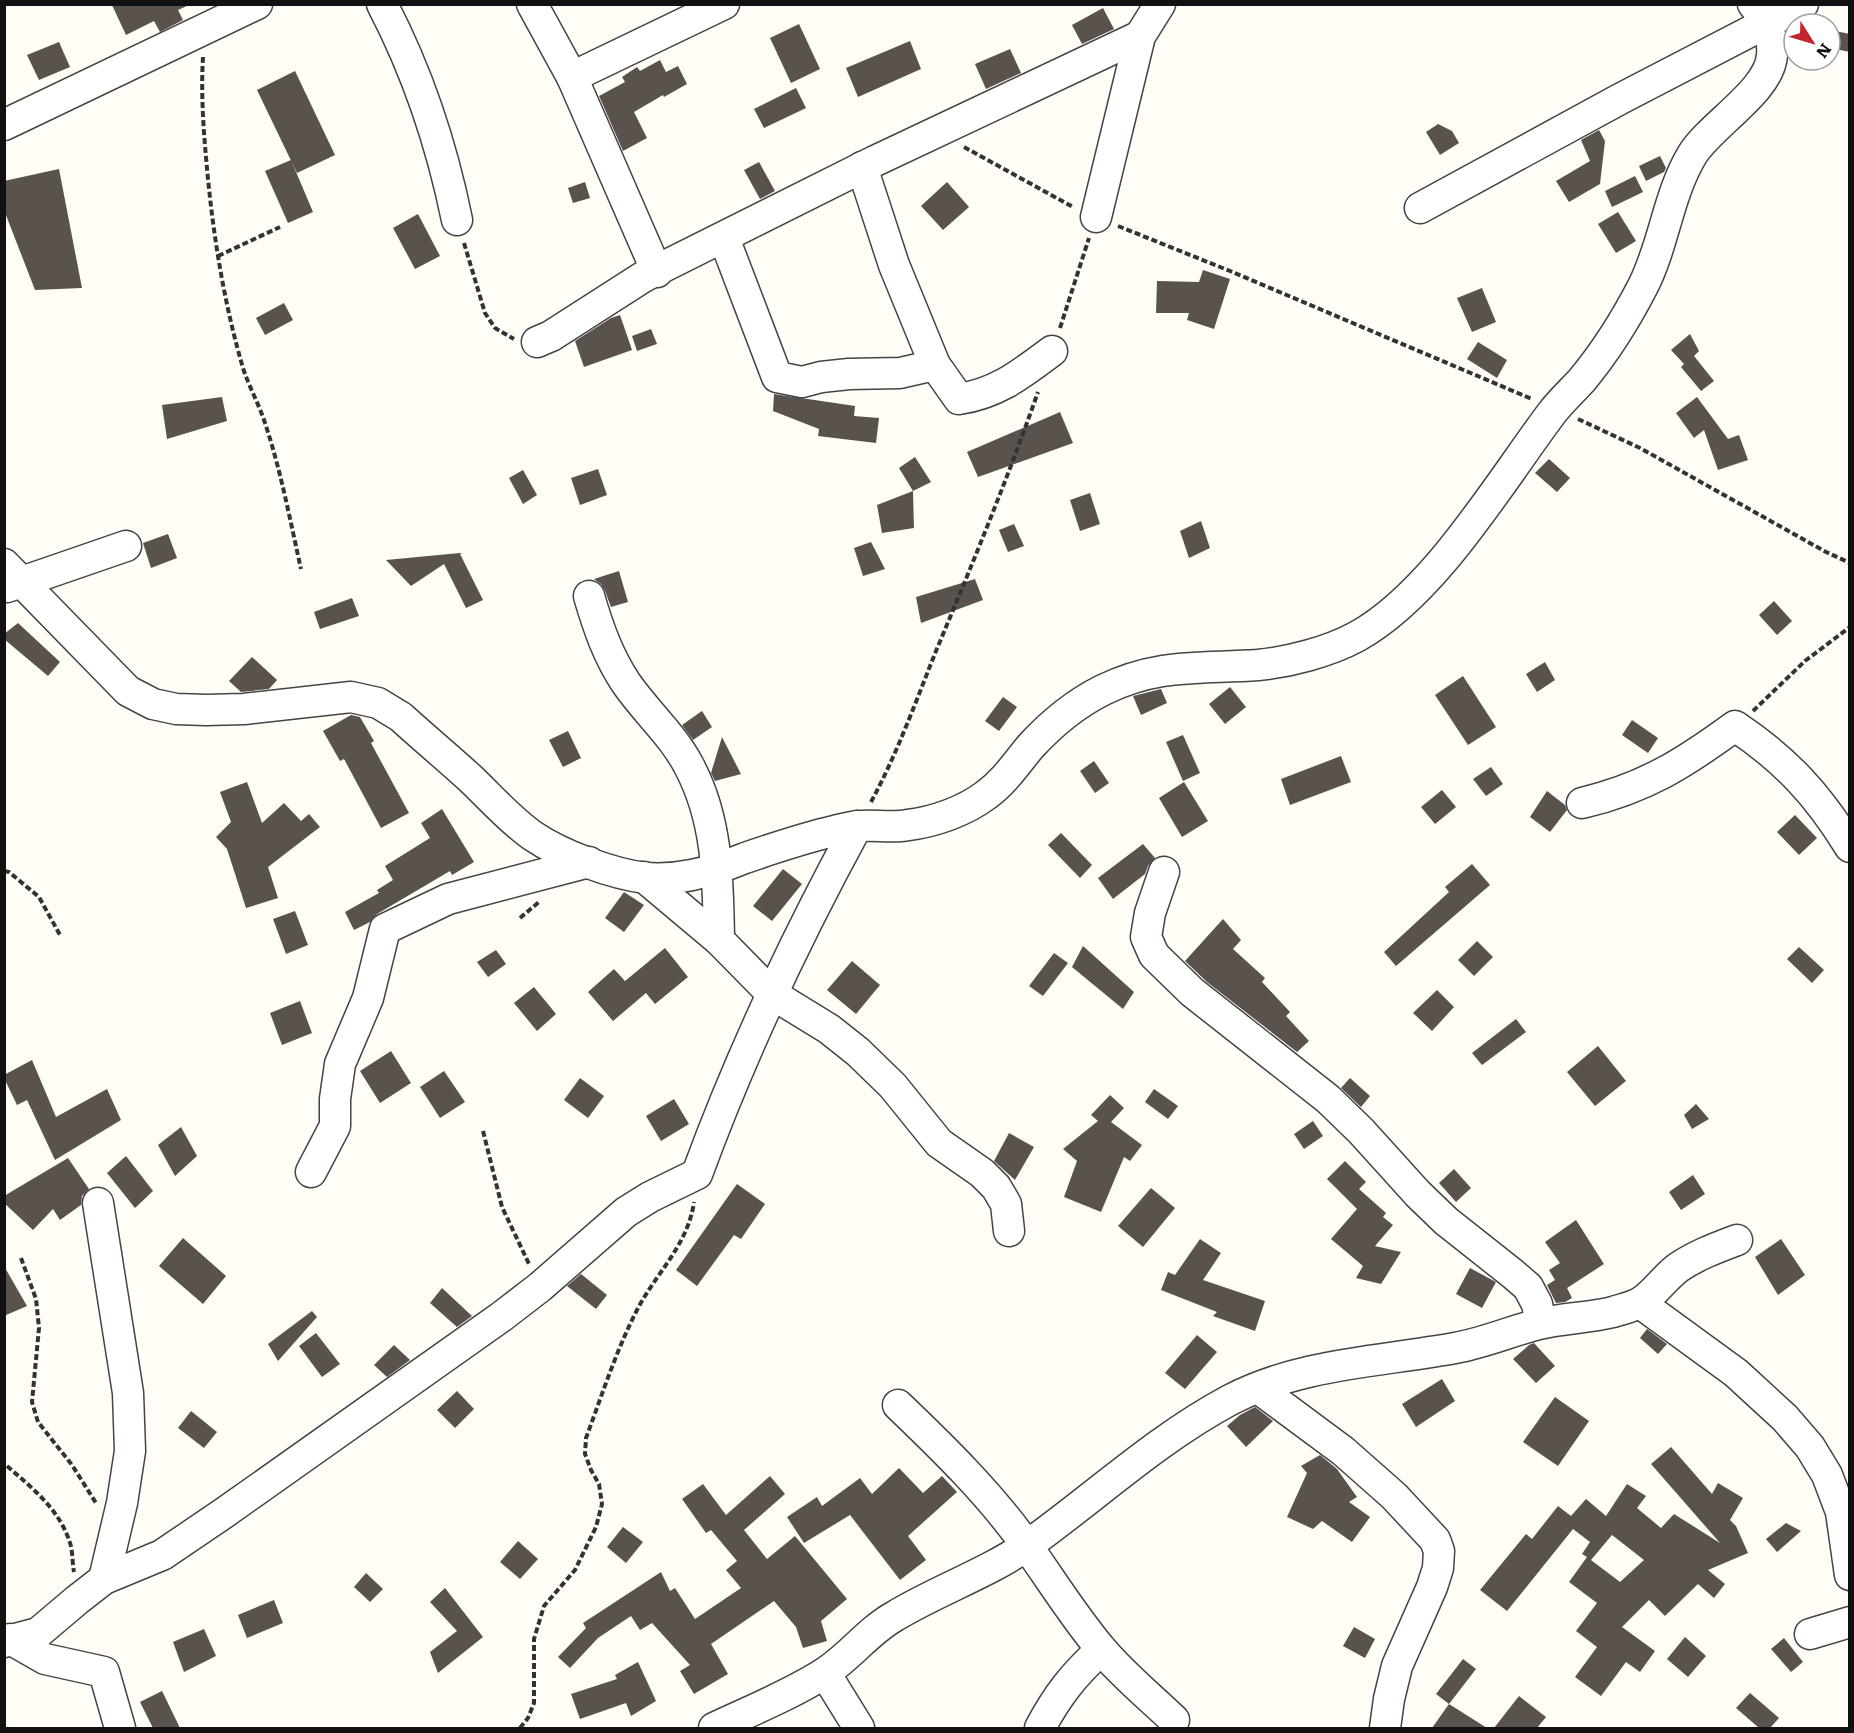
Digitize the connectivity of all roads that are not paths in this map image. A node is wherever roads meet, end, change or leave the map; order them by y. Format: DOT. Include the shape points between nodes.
graph roads {
  1 [pos="257,4"];
  2 [pos="382,4"];
  3 [pos="532,4"];
  4 [pos="724,4"];
  5 [pos="1160,4"];
  6 [pos="1803,4"];
  7 [pos="1760,14"];
  8 [pos="1140,36"];
  9 [pos="572,77"];
  10 [pos="4,125"];
  11 [pos="862,167"];
  12 [pos="1420,208"];
  13 [pos="1096,218"];
  14 [pos="458,219"];
  15 [pos="724,238"];
  16 [pos="657,272"];
  17 [pos="537,342"];
  18 [pos="1052,351"];
  19 [pos="935,365"];
  20 [pos="126,546"];
  21 [pos="10,578"];
  22 [pos="589,596"];
  23 [pos="1582,803"];
  24 [pos="857,826"];
  25 [pos="1850,847"];
  26 [pos="589,862"];
  27 [pos="716,870"];
  28 [pos="1164,872"];
  29 [pos="644,878"];
  30 [pos="719,940"];
  31 [pos="772,994"];
  32 [pos="311,1172"];
  33 [pos="98,1203"];
  34 [pos="1009,1231"];
  35 [pos="1737,1240"];
  36 [pos="1640,1303"];
  37 [pos="1542,1323"];
  38 [pos="1258,1388"];
  39 [pos="898,1404"];
  40 [pos="1026,1546"];
  41 [pos="1850,1575"];
  42 [pos="104,1579"];
  43 [pos="1850,1622"];
  44 [pos="1810,1634"];
  45 [pos="7,1640"];
  46 [pos="1101,1650"];
  47 [pos="825,1673"];
  48 [pos="1174,1720"];
  49 [pos="120,1728"];
  50 [pos="714,1728"];
  51 [pos="859,1728"];
  52 [pos="1040,1728"];
  53 [pos="1385,1728"];
  1 -- 10 [label="street"];
  2 -- 14 [label="street" via="417,85"];
  3 -- 9 [label="street"];
  4 -- 9 [label="street"];
  5 -- 8 [label="street"];
  6 -- 7 [label="street"];
  7 -- 12 [label="street" via="1620,99"];
  7 -- 24 [label="street" via="1773,58 1760,85 1706,136 1690,158 1645,282 1614,338 1555,408 1444,558 1399,606 1355,637 1308,655 1257,665 1180,667 1143,674 1104,689 1075,706 1047,730 985,796 961,809 909,825"];
  8 -- 11 [label="street"];
  8 -- 13 [label="street"];
  9 -- 16 [label="street"];
  11 -- 15 [label="street"];
  11 -- 19 [label="street" via="894,265"];
  15 -- 16 [label="street"];
  15 -- 19 [label="street" via="777,377 802,382 849,374 900,373"];
  16 -- 17 [label="street"];
  18 -- 19 [label="street" via="1005,385 958,399"];
  20 -- 21 [label="street"];
  21 -- 26 [label="street" via="128,691 153,704 206,710 351,697 378,703 401,717 534,836"];
  22 -- 27 [label="street" via="612,661 690,768 706,805"];
  23 -- 25 [label="street" via="1648,782 1691,759 1735,726 1799,777"];
  24 -- 27 [label="street" via="778,847"];
  24 -- 31 [label="street"];
  26 -- 29 [label="street"];
  26 -- 32 [label="street" via="448,899 385,929 368,998 340,1064 335,1126"];
  27 -- 29 [label="street"];
  27 -- 30 [label="street"];
  28 -- 37 [label="street" via="1146,937 1154,955 1192,992 1328,1099 1446,1221 1528,1287"];
  29 -- 30 [label="street"];
  30 -- 31 [label="street"];
  31 -- 34 [label="street" via="858,1052 893,1086 939,1143 989,1180 1006,1204"];
  31 -- 42 [label="street" via="697,1174 626,1212 501,1317 225,1513 162,1555"];
  33 -- 42 [label="street" via="128,1393 130,1440 124,1492"];
  35 -- 36 [label="street" via="1685,1264"];
  36 -- 37 [label="street" via="1588,1317"];
  36 -- 41 [label="street" via="1736,1373 1810,1447 1827,1475 1841,1512"];
  37 -- 38 [label="street" via="1490,1340 1351,1362"];
  38 -- 40 [label="street" via="1192,1423"];
  38 -- 53 [label="street" via="1343,1451 1394,1496 1435,1540 1438,1568 1397,1666"];
  39 -- 40 [label="street" via="964,1471"];
  40 -- 46 [label="street"];
  40 -- 47 [label="street" via="891,1618"];
  42 -- 45 [label="street" via="38,1633"];
  43 -- 44 [label="street"];
  45 -- 49 [label="street" via="45,1659 104,1672"];
  46 -- 48 [label="street"];
  46 -- 52 [label="street" via="1071,1678"];
  47 -- 50 [label="street"];
  47 -- 51 [label="street"];
}
